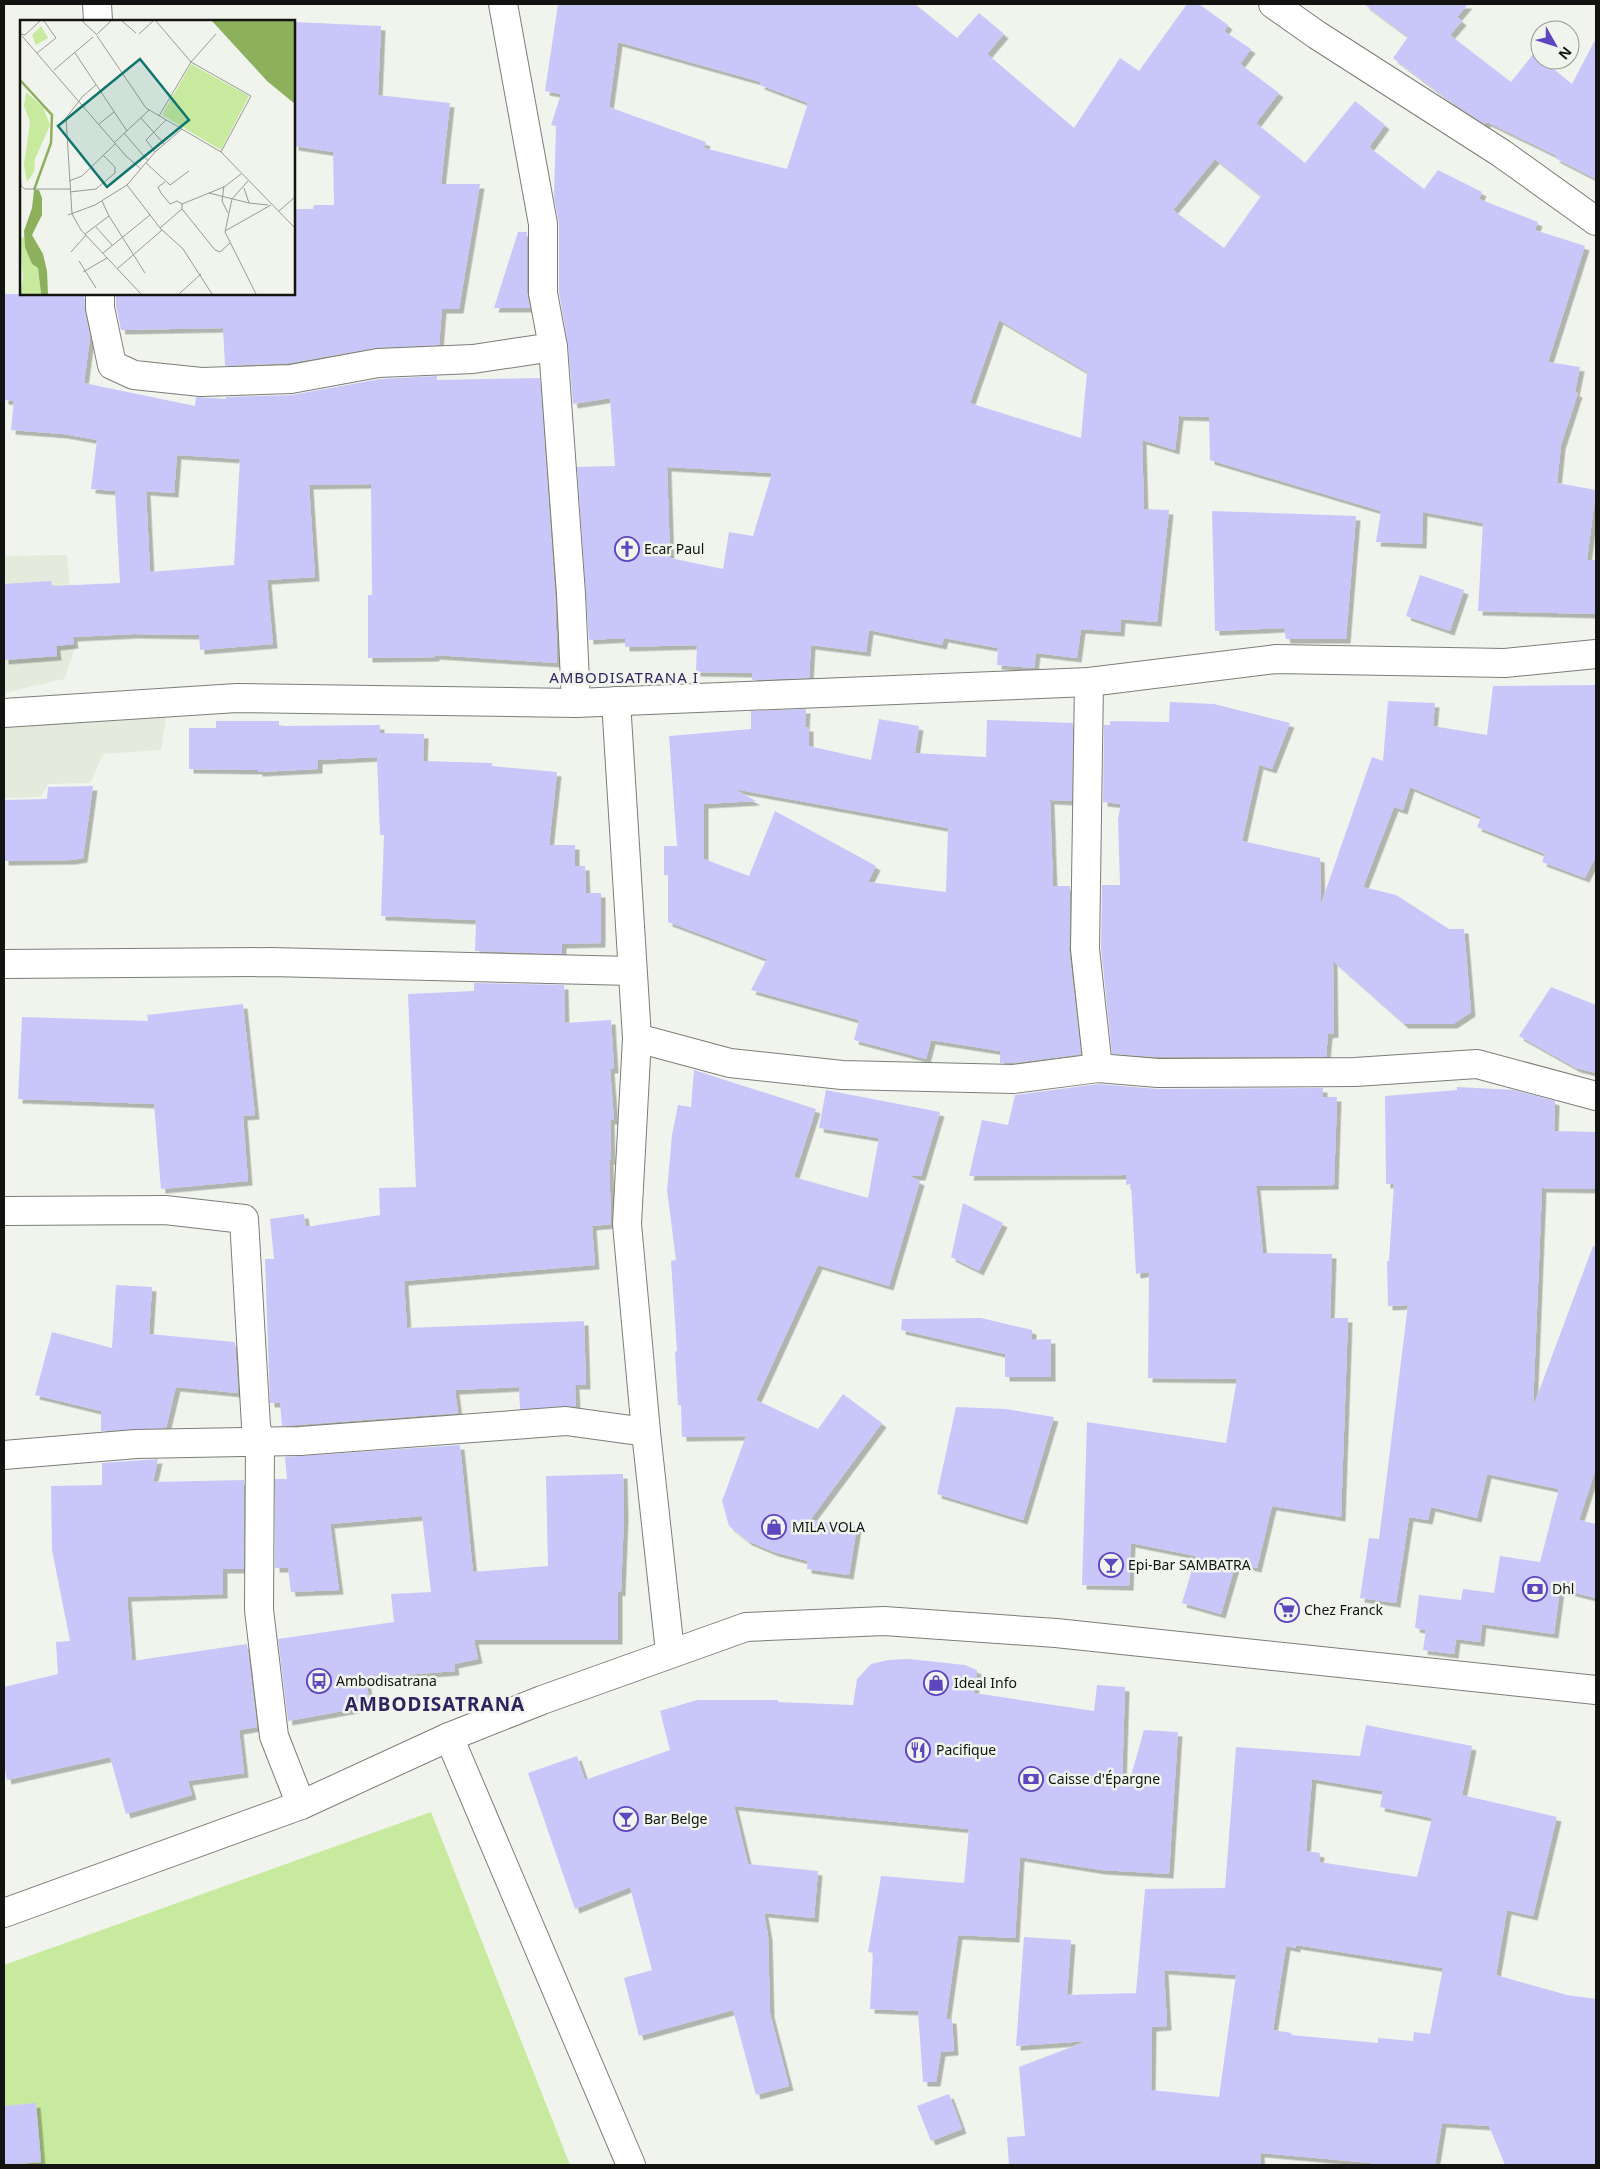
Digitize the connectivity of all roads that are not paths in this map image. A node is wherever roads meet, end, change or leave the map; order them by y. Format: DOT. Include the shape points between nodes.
graph roads {
  1 [pos="97,4"];
  2 [pos="503,4"];
  3 [pos="1273,4"];
  4 [pos="98,20"];
  5 [pos="1596,221"];
  6 [pos="100,295"];
  7 [pos="553,347"];
  8 [pos="1596,654"];
  9 [pos="1089,682"];
  10 [pos="616,701"];
  11 [pos="576,703"];
  12 [pos="4,713"];
  13 [pos="4,964"];
  14 [pos="632,971"];
  15 [pos="637,1038"];
  16 [pos="1098,1068"];
  17 [pos="1596,1096"];
  18 [pos="4,1211"];
  19 [pos="646,1432"];
  20 [pos="260,1442"];
  21 [pos="4,1455"];
  22 [pos="670,1652"];
  23 [pos="1596,1690"];
  24 [pos="448,1737"];
  25 [pos="301,1805"];
  26 [pos="4,1913"];
  27 [pos="632,2165"];
  1 -- 4 [label="street"];
  2 -- 7 [label="street" via="543,224 543,293"];
  3 -- 5 [label="street" via="1501,153"];
  6 -- 7 [label="street" via="112,365 134,375 201,382 291,379 378,363 473,359"];
  7 -- 11 [label="street"];
  8 -- 9 [label="street" via="1505,663 1276,659"];
  9 -- 10 [label="street"];
  9 -- 16 [label="street" via="1085,949"];
  10 -- 11 [label="street"];
  10 -- 14 [label="street"];
  11 -- 12 [label="street" via="237,698"];
  13 -- 14 [label="street" via="271,962"];
  14 -- 15 [label="street"];
  15 -- 16 [label="street" via="730,1063 842,1074 1014,1079"];
  15 -- 19 [label="street" via="627,1224"];
  16 -- 17 [label="street" via="1158,1073 1345,1072 1477,1064"];
  18 -- 20 [label="street" via="165,1210 244,1219 256,1426"];
  19 -- 20 [label="street" via="566,1421"];
  19 -- 22 [label="street"];
  20 -- 21 [label="street" via="136,1444"];
  20 -- 25 [label="street" via="259,1610 274,1736"];
  22 -- 23 [label="street" via="746,1627 884,1621 1056,1633"];
  22 -- 24 [label="street"];
  24 -- 25 [label="street"];
  24 -- 27 [label="street"];
  25 -- 26 [label="street"];
}
